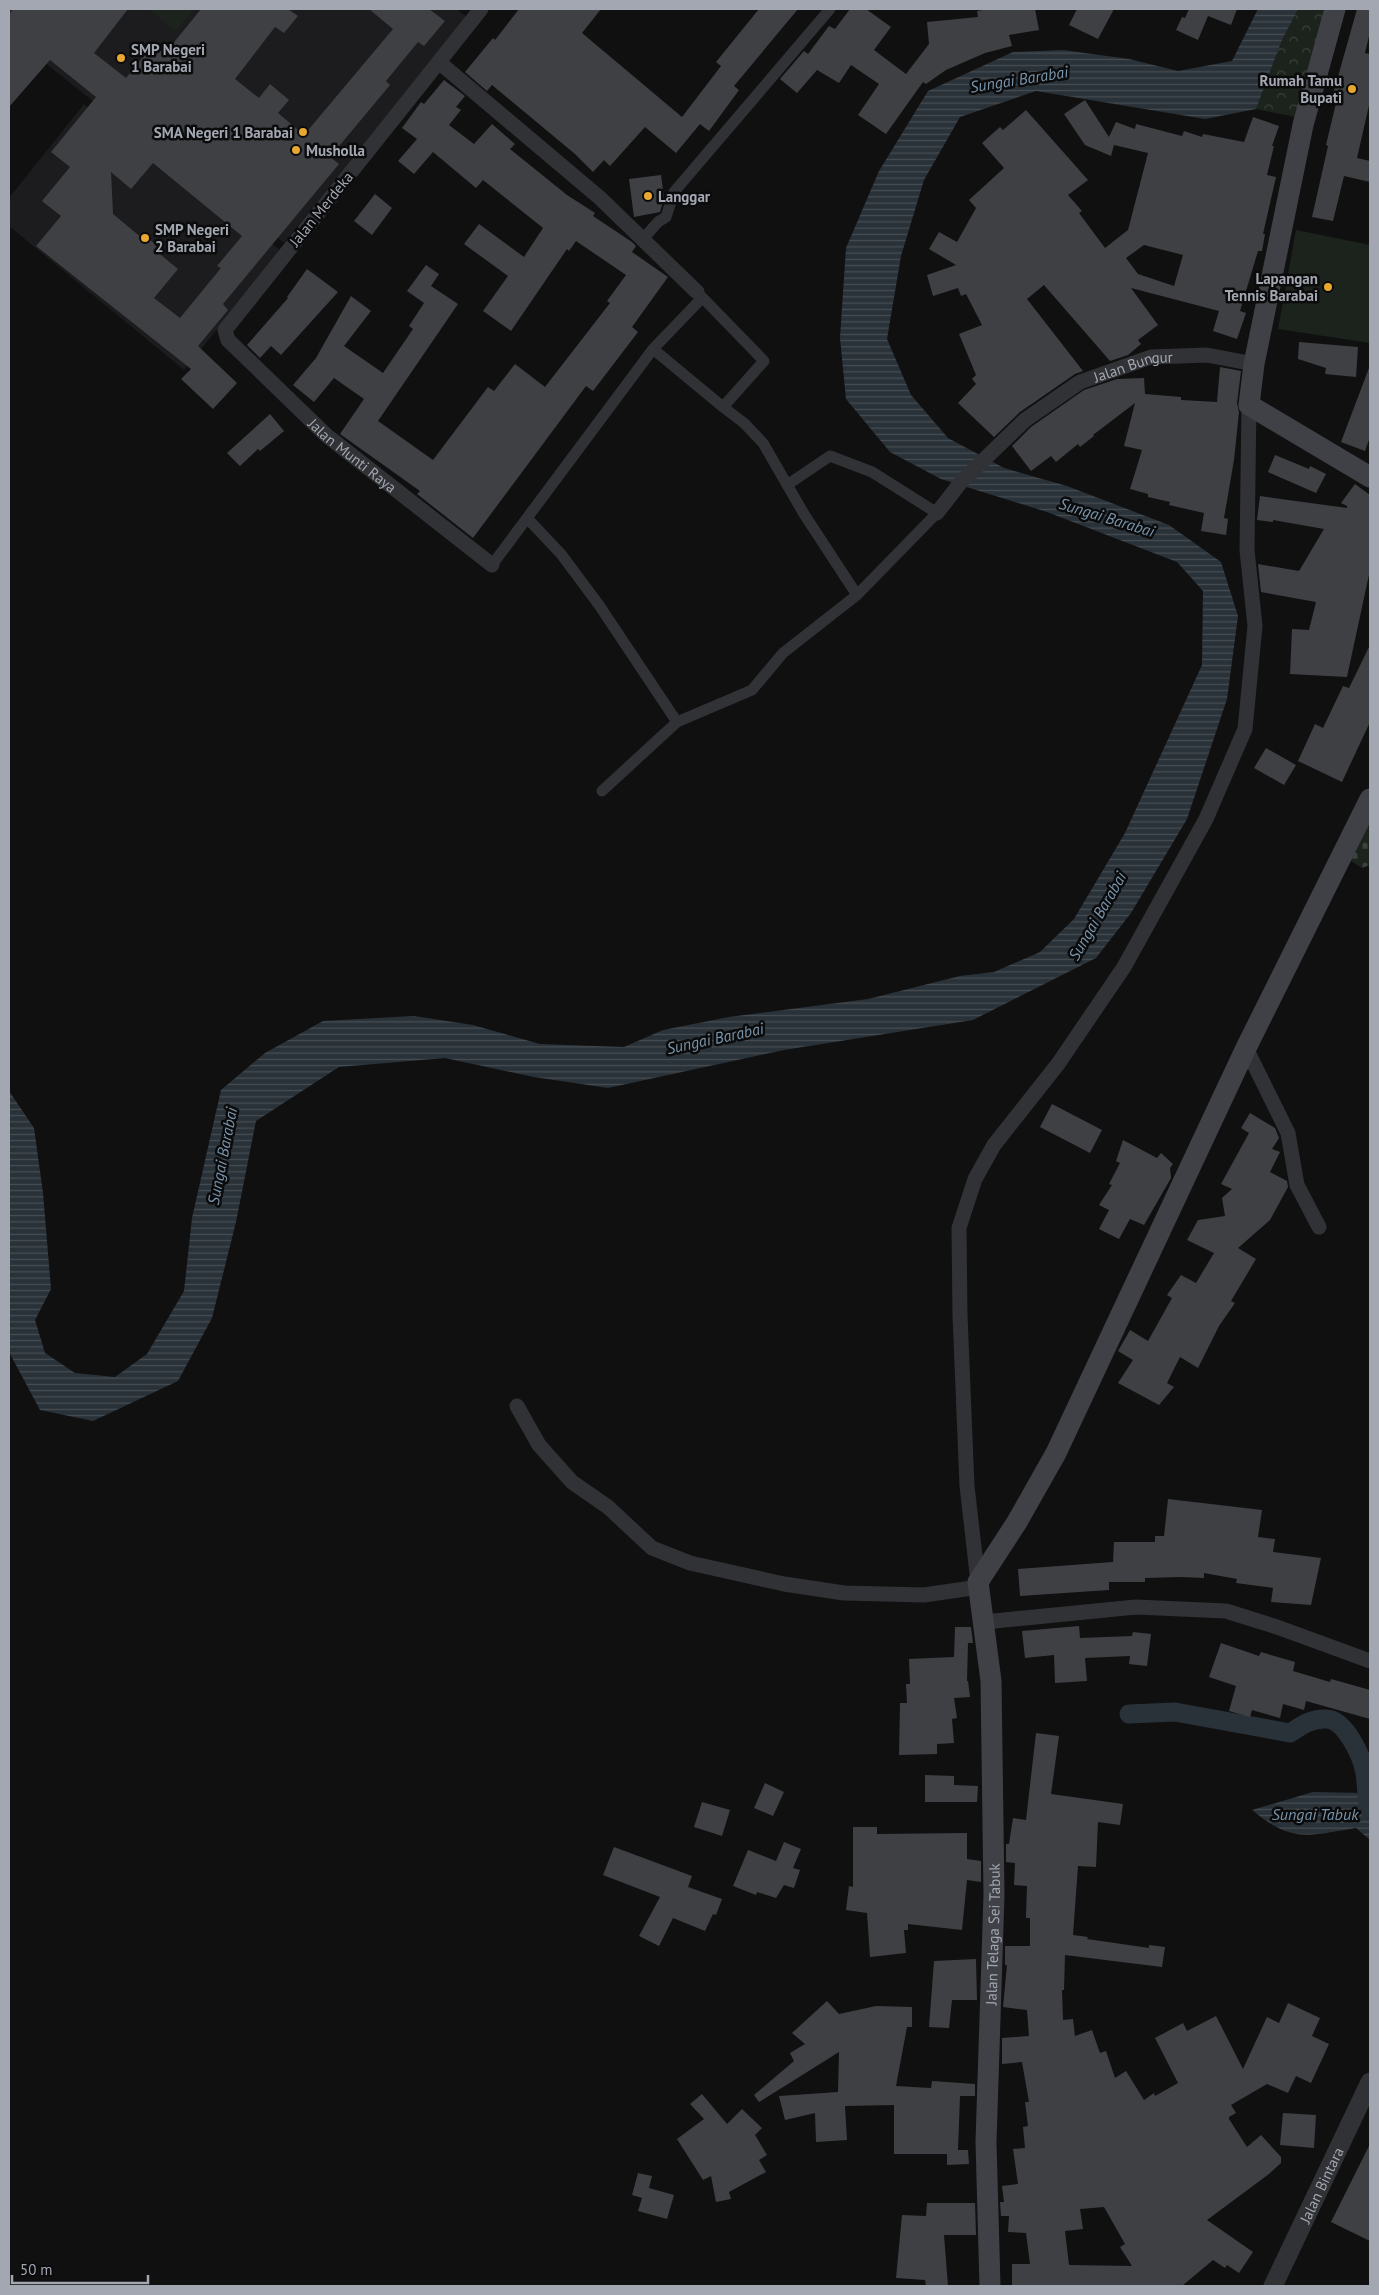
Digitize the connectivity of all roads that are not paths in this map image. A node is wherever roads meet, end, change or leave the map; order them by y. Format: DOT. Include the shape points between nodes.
graph roads {
  1 [pos="830,9"];
  2 [pos="1334,9"];
  3 [pos="476,11"];
  4 [pos="440,63"];
  5 [pos="643,239"];
  6 [pos="700,295"];
  7 [pos="225,334"];
  8 [pos="653,349"];
  9 [pos="1254,364"];
  10 [pos="1250,405"];
  11 [pos="723,407"];
  12 [pos="1370,477"];
  13 [pos="787,485"];
  14 [pos="937,513"];
  15 [pos="527,518"];
  16 [pos="492,565"];
  17 [pos="856,595"];
  18 [pos="676,722"];
  19 [pos="602,792"];
  20 [pos="1370,799"];
  21 [pos="1246,1048"];
  22 [pos="1319,1228"];
  23 [pos="516,1406"];
  24 [pos="979,1584"];
  25 [pos="984,1622"];
  26 [pos="1370,1661"];
  27 [pos="1370,2082"];
  28 [pos="990,2286"];
  29 [pos="1273,2286"];
  1 -- 5 [label="street" via="674,192 666,216"];
  2 -- 9 [label="main road" via="1303,125"];
  3 -- 4 [label="street, Jalan Merdeka"];
  4 -- 5 [label="street" via="600,198"];
  4 -- 7 [label="street, Jalan Merdeka" via="227,326"];
  5 -- 6 [label="street"];
  6 -- 8 [label="street"];
  6 -- 11 [label="street" via="764,361"];
  7 -- 16 [label="street, Jalan Munti Raya" via="326,435"];
  8 -- 11 [label="street"];
  8 -- 15 [label="street"];
  9 -- 10 [label="main road"];
  9 -- 14 [label="street, Jalan Bungur" via="1208,355 1151,357 1080,382 1025,420 961,482"];
  10 -- 12 [label="main road"];
  10 -- 24 [label="street" via="1247,550 1255,626 1245,729 1206,819 1124,967 1058,1064 994,1145 975,1179 959,1228 967,1486"];
  11 -- 13 [label="street" via="762,443"];
  13 -- 14 [label="street" via="830,456 872,472"];
  13 -- 17 [label="street"];
  14 -- 17 [label="street"];
  15 -- 16 [label="street"];
  15 -- 18 [label="street" via="561,554 599,605"];
  17 -- 18 [label="street" via="783,654 752,690"];
  18 -- 19 [label="street"];
  20 -- 21 [label="main road"];
  21 -- 22 [label="street" via="1288,1133 1297,1185"];
  21 -- 24 [label="main road" via="1056,1453"];
  23 -- 24 [label="street" via="539,1445 572,1482 608,1507 652,1548 690,1563 784,1584 844,1593 924,1595"];
  24 -- 25 [label="main road, Jalan Telaga Sei Tabuk"];
  25 -- 26 [label="street" via="1136,1607 1226,1611"];
  25 -- 28 [label="main road, Jalan Telaga Sei Tabuk" via="991,1681 994,1895 986,2142"];
  27 -- 29 [label="street, Jalan Bintara"];
}
